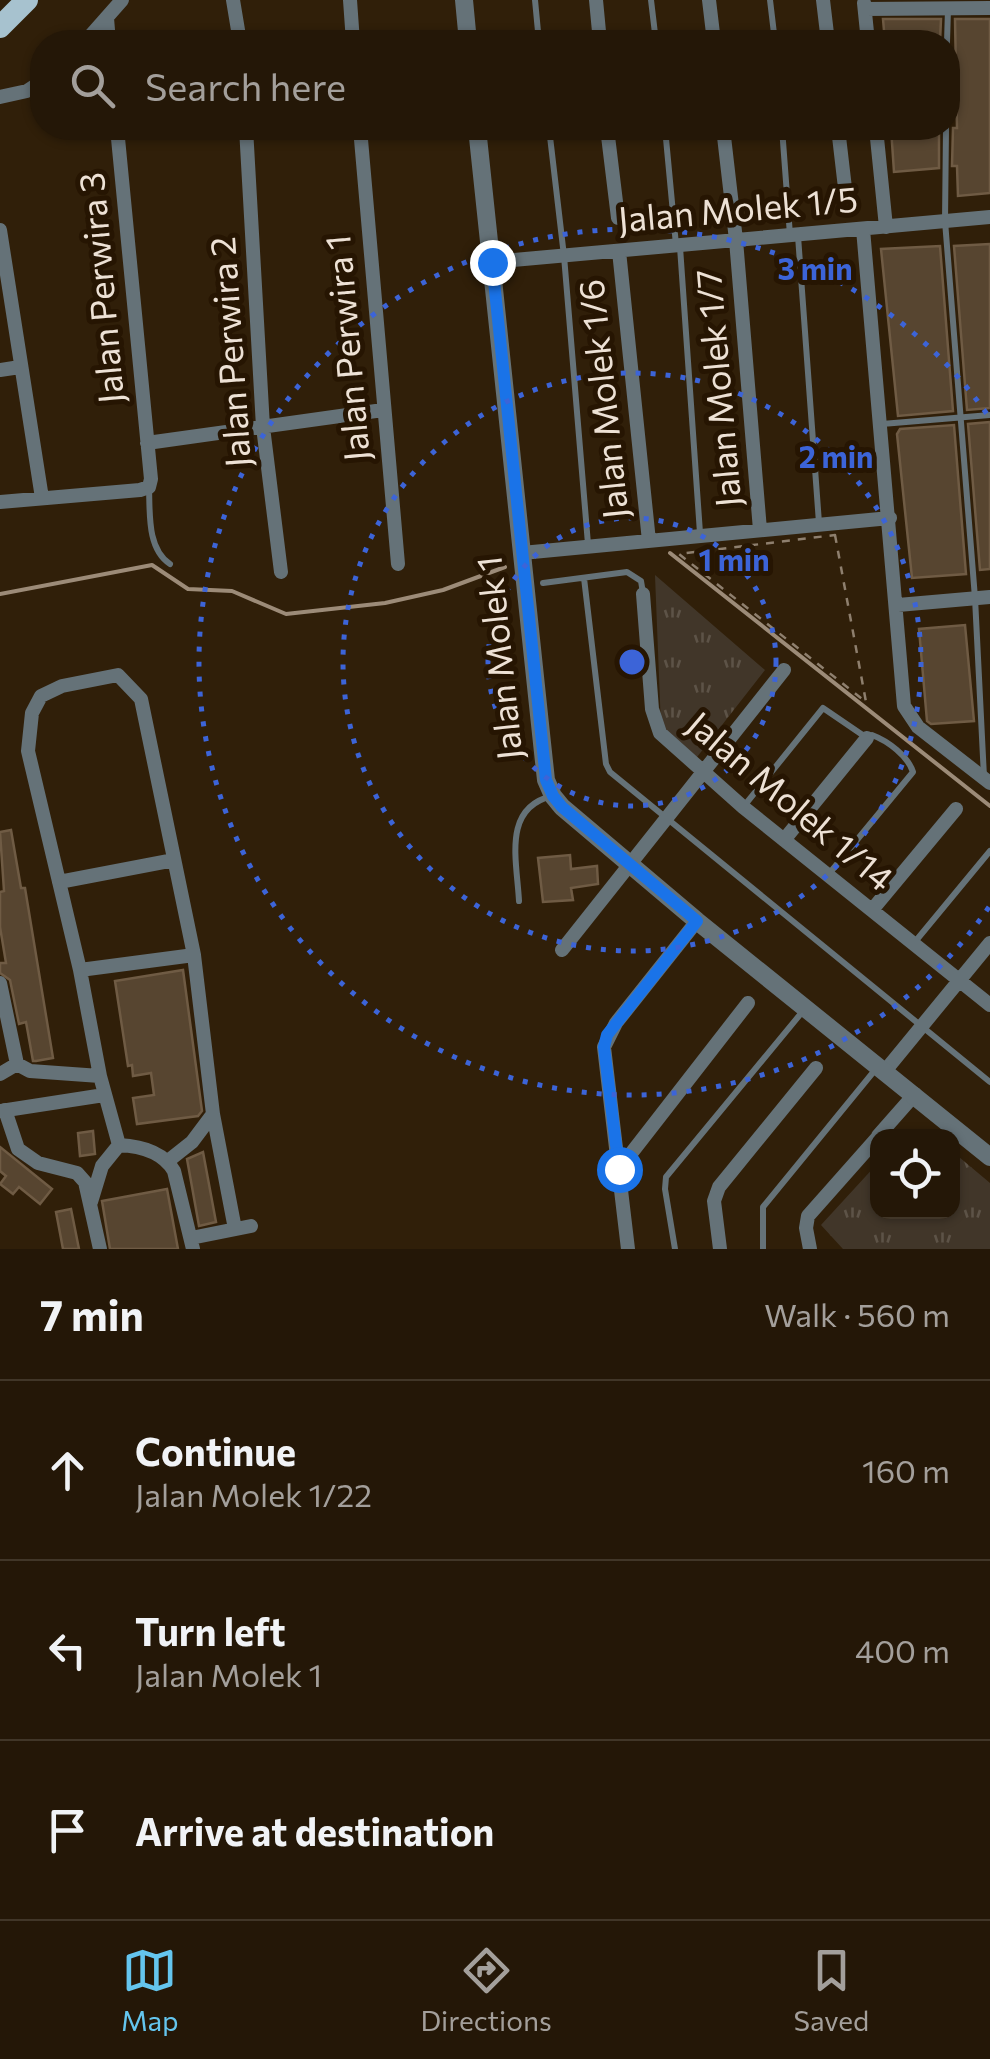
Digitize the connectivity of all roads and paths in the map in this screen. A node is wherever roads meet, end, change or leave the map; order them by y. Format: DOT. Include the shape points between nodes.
graph roads {
  1 [pos="27,0"];
  2 [pos="122,0"];
  3 [pos="232,0"];
  4 [pos="350,0"];
  5 [pos="464,0"];
  6 [pos="535,0"];
  7 [pos="596,0"];
  8 [pos="651,0"];
  9 [pos="709,0"];
  10 [pos="770,0"];
  11 [pos="823,0"];
  12 [pos="864,4"];
  13 [pos="948,8"];
  14 [pos="990,8"];
  15 [pos="107,18"];
  16 [pos="0,27"];
  17 [pos="96,30"];
  18 [pos="108,30"];
  19 [pos="238,30"];
  20 [pos="352,30"];
  21 [pos="467,30"];
  22 [pos="539,30"];
  23 [pos="599,30"];
  24 [pos="655,30"];
  25 [pos="713,30"];
  26 [pos="773,30"];
  27 [pos="827,30"];
  28 [pos="867,30"];
  29 [pos="947,30"];
  30 [pos="30,89"];
  31 [pos="0,97"];
  32 [pos="119,140"];
  33 [pos="247,140"];
  34 [pos="361,140"];
  35 [pos="478,140"];
  36 [pos="550,140"];
  37 [pos="609,140"];
  38 [pos="666,140"];
  39 [pos="725,140"];
  40 [pos="783,140"];
  41 [pos="839,140"];
  42 [pos="877,140"];
  43 [pos="946,140"];
  44 [pos="845,188"];
  45 [pos="990,217"];
  46 [pos="618,218"];
  47 [pos="945,221"];
  48 [pos="886,226"];
  49 [pos="863,229"];
  50 [pos="0,230"];
  51 [pos="794,235"];
  52 [pos="736,240"];
  53 [pos="678,245"];
  54 [pos="619,251"];
  55 [pos="564,256"];
  56 [pos="492,262"];
  57 [pos="20,367"];
  58 [pos="0,370"];
  59 [pos="383,410"];
  60 [pos="990,415"];
  61 [pos="960,418"];
  62 [pos="882,424"];
  63 [pos="263,428"];
  64 [pos="147,442"];
  65 [pos="149,487"];
  66 [pos="42,498"];
  67 [pos="0,502"];
  68 [pos="890,518"];
  69 [pos="819,524"];
  70 [pos="760,530"];
  71 [pos="700,536"];
  72 [pos="648,541"];
  73 [pos="588,547"];
  74 [pos="522,553"];
  75 [pos="679,554"];
  76 [pos="170,564"];
  77 [pos="398,564"];
  78 [pos="280,572"];
  79 [pos="584,578"];
  80 [pos="543,583"];
  81 [pos="644,594"];
  82 [pos="982,598"];
  83 [pos="898,605"];
  84 [pos="784,670"];
  85 [pos="867,738"];
  86 [pos="702,772"];
  87 [pos="987,781"];
  88 [pos="553,796"];
  89 [pos="744,807"];
  90 [pos="956,810"];
  91 [pos="665,818"];
  92 [pos="784,840"];
  93 [pos="990,851"];
  94 [pos="174,860"];
  95 [pos="628,864"];
  96 [pos="828,874"];
  97 [pos="59,882"];
  98 [pos="519,901"];
  99 [pos="872,910"];
  100 [pos="697,921"];
  101 [pos="990,943"];
  102 [pos="914,944"];
  103 [pos="562,950"];
  104 [pos="194,955"];
  105 [pos="80,970"];
  106 [pos="959,981"];
  107 [pos="0,983"];
  108 [pos="748,1003"];
  109 [pos="990,1006"];
  110 [pos="806,1008"];
  111 [pos="922,1026"];
  112 [pos="17,1064"];
  113 [pos="816,1068"];
  114 [pos="882,1068"];
  115 [pos="0,1074"];
  116 [pos="100,1076"];
  117 [pos="990,1082"];
  118 [pos="915,1094"];
  119 [pos="104,1095"];
  120 [pos="2,1110"];
  121 [pos="214,1114"];
  122 [pos="885,1129"];
  123 [pos="119,1145"];
  124 [pos="870,1146"];
  125 [pos="990,1157"];
  126 [pos="168,1161"];
  127 [pos="619,1169"];
  128 [pos="91,1202"];
  129 [pos="251,1226"];
  130 [pos="235,1229"];
  131 [pos="192,1244"];
  132 [pos="100,1249"];
  133 [pos="628,1249"];
  134 [pos="675,1249"];
  135 [pos="720,1249"];
  136 [pos="763,1249"];
  137 [pos="810,1249"];
  1 -- 16 [label="main road"];
  2 -- 15 [label="street"];
  3 -- 19 [label="street"];
  4 -- 20 [label="street"];
  5 -- 21 [label="street"];
  6 -- 22 [label="lane"];
  7 -- 23 [label="street"];
  8 -- 24 [label="lane"];
  9 -- 25 [label="street"];
  10 -- 26 [label="lane"];
  11 -- 27 [label="street"];
  12 -- 13 [label="street"];
  12 -- 28 [label="street"];
  13 -- 14 [label="street"];
  13 -- 29 [label="lane"];
  15 -- 17 [label="street"];
  15 -- 18 [label="street"];
  30 -- 31 [label="street"];
  32 -- 64 [label="street, Jalan Perwira 3"];
  33 -- 63 [label="street, Jalan Perwira 2"];
  34 -- 59 [label="street, Jalan Perwira 1"];
  35 -- 56 [label="street, Jalan Molek 1"];
  36 -- 55 [label="lane"];
  37 -- 46 [label="street"];
  38 -- 53 [label="lane"];
  39 -- 52 [label="street, Jalan Molek 1/7"];
  40 -- 51 [label="lane"];
  41 -- 44 [label="street"];
  42 -- 48 [label="street"];
  43 -- 47 [label="lane"];
  45 -- 47 [label="street, Jalan Molek 1/5"];
  47 -- 48 [label="street, Jalan Molek 1/5"];
  47 -- 61 [label="lane"];
  48 -- 49 [label="street, Jalan Molek 1/5"];
  49 -- 51 [label="street, Jalan Molek 1/5"];
  49 -- 62 [label="street"];
  50 -- 57 [label="street"];
  51 -- 52 [label="street, Jalan Molek 1/5"];
  51 -- 69 [label="lane"];
  52 -- 53 [label="street, Jalan Molek 1/5"];
  52 -- 70 [label="street, Jalan Molek 1/7"];
  53 -- 54 [label="street, Jalan Molek 1/5"];
  53 -- 71 [label="lane"];
  54 -- 55 [label="street, Jalan Molek 1/5"];
  54 -- 72 [label="street, Jalan Molek 1/6"];
  55 -- 56 [label="street, Jalan Molek 1/5"];
  55 -- 73 [label="lane"];
  56 -- 74 [label="street, Jalan Molek 1"];
  57 -- 58 [label="street"];
  57 -- 66 [label="street"];
  59 -- 63 [label="street"];
  59 -- 77 [label="street, Jalan Perwira 1"];
  60 -- 61 [label="lane"];
  61 -- 62 [label="lane"];
  61 -- 82 [label="lane"];
  62 -- 68 [label="street"];
  63 -- 64 [label="street"];
  63 -- 78 [label="street, Jalan Perwira 2"];
  64 -- 65 [label="street, Jalan Perwira 3"];
  65 -- 66 [label="street"];
  65 -- 76 [label="lane" via="157,551"];
  66 -- 67 [label="street"];
  68 -- 69 [label="street"];
  68 -- 83 [label="street"];
  69 -- 70 [label="street"];
  70 -- 71 [label="street"];
  71 -- 72 [label="street"];
  72 -- 73 [label="street"];
  73 -- 74 [label="street"];
  74 -- 88 [label="street, Jalan Molek 1"];
  75 -- 75 [label="path" via="694,566 866,702 835,536"];
  79 -- 80 [label="lane"];
  79 -- 81 [label="lane" via="627,572 641,581"];
  79 -- 91 [label="lane" via="606,764"];
  81 -- 86 [label="street, Jalan Molek 1/14" via="655,724"];
  82 -- 83 [label="street"];
  82 -- 87 [label="lane"];
  83 -- 87 [label="street" via="909,716"];
  84 -- 86 [label="street"];
  85 -- 89 [label="lane" via="823,708"];
  85 -- 92 [label="street"];
  85 -- 96 [label="lane" via="879,737 913,772"];
  86 -- 89 [label="street, Jalan Molek 1/14"];
  86 -- 91 [label="street"];
  88 -- 95 [label="street, Jalan Molek 1"];
  88 -- 98 [label="lane" via="532,801 520,818"];
  89 -- 92 [label="street, Jalan Molek 1/14"];
  90 -- 99 [label="street"];
  91 -- 95 [label="street"];
  91 -- 111 [label="lane"];
  92 -- 96 [label="street, Jalan Molek 1/14"];
  93 -- 102 [label="lane"];
  94 -- 97 [label="street"];
  94 -- 97 [label="street" via="141,699 118,676 62,686 42,696 32,713 28,751"];
  94 -- 104 [label="street"];
  95 -- 100 [label="street, Jalan Molek 1"];
  95 -- 103 [label="street"];
  96 -- 99 [label="street, Jalan Molek 1/14"];
  97 -- 105 [label="street"];
  99 -- 102 [label="street, Jalan Molek 1/14"];
  100 -- 110 [label="street, Jalan Molek 1"];
  100 -- 127 [label="street" via="607,1035"];
  101 -- 106 [label="street"];
  102 -- 106 [label="street, Jalan Molek 1/14"];
  104 -- 105 [label="street"];
  104 -- 121 [label="street"];
  105 -- 116 [label="street"];
  106 -- 109 [label="street, Jalan Molek 1/14"];
  106 -- 111 [label="street"];
  107 -- 112 [label="street"];
  108 -- 127 [label="street"];
  110 -- 114 [label="street, Jalan Molek 1"];
  110 -- 134 [label="lane" via="666,1178"];
  111 -- 114 [label="street"];
  111 -- 117 [label="lane"];
  112 -- 115 [label="street"];
  112 -- 116 [label="street" via="30,1071"];
  113 -- 135 [label="street" via="719,1187 714,1201"];
  114 -- 118 [label="street, Jalan Molek 1"];
  114 -- 136 [label="lane" via="763,1207"];
  116 -- 119 [label="street"];
  118 -- 122 [label="street"];
  118 -- 125 [label="street, Jalan Molek 1"];
  119 -- 120 [label="street"];
  119 -- 123 [label="street"];
  120 -- 128 [label="street" via="18,1149 38,1163 77,1173"];
  121 -- 126 [label="street"];
  121 -- 130 [label="street"];
  123 -- 126 [label="street"];
  123 -- 128 [label="street" via="102,1166"];
  124 -- 137 [label="street" via="808,1216"];
  126 -- 131 [label="street"];
  127 -- 133 [label="street"];
  128 -- 132 [label="street"];
  129 -- 130 [label="street"];
  130 -- 131 [label="street"];
}
